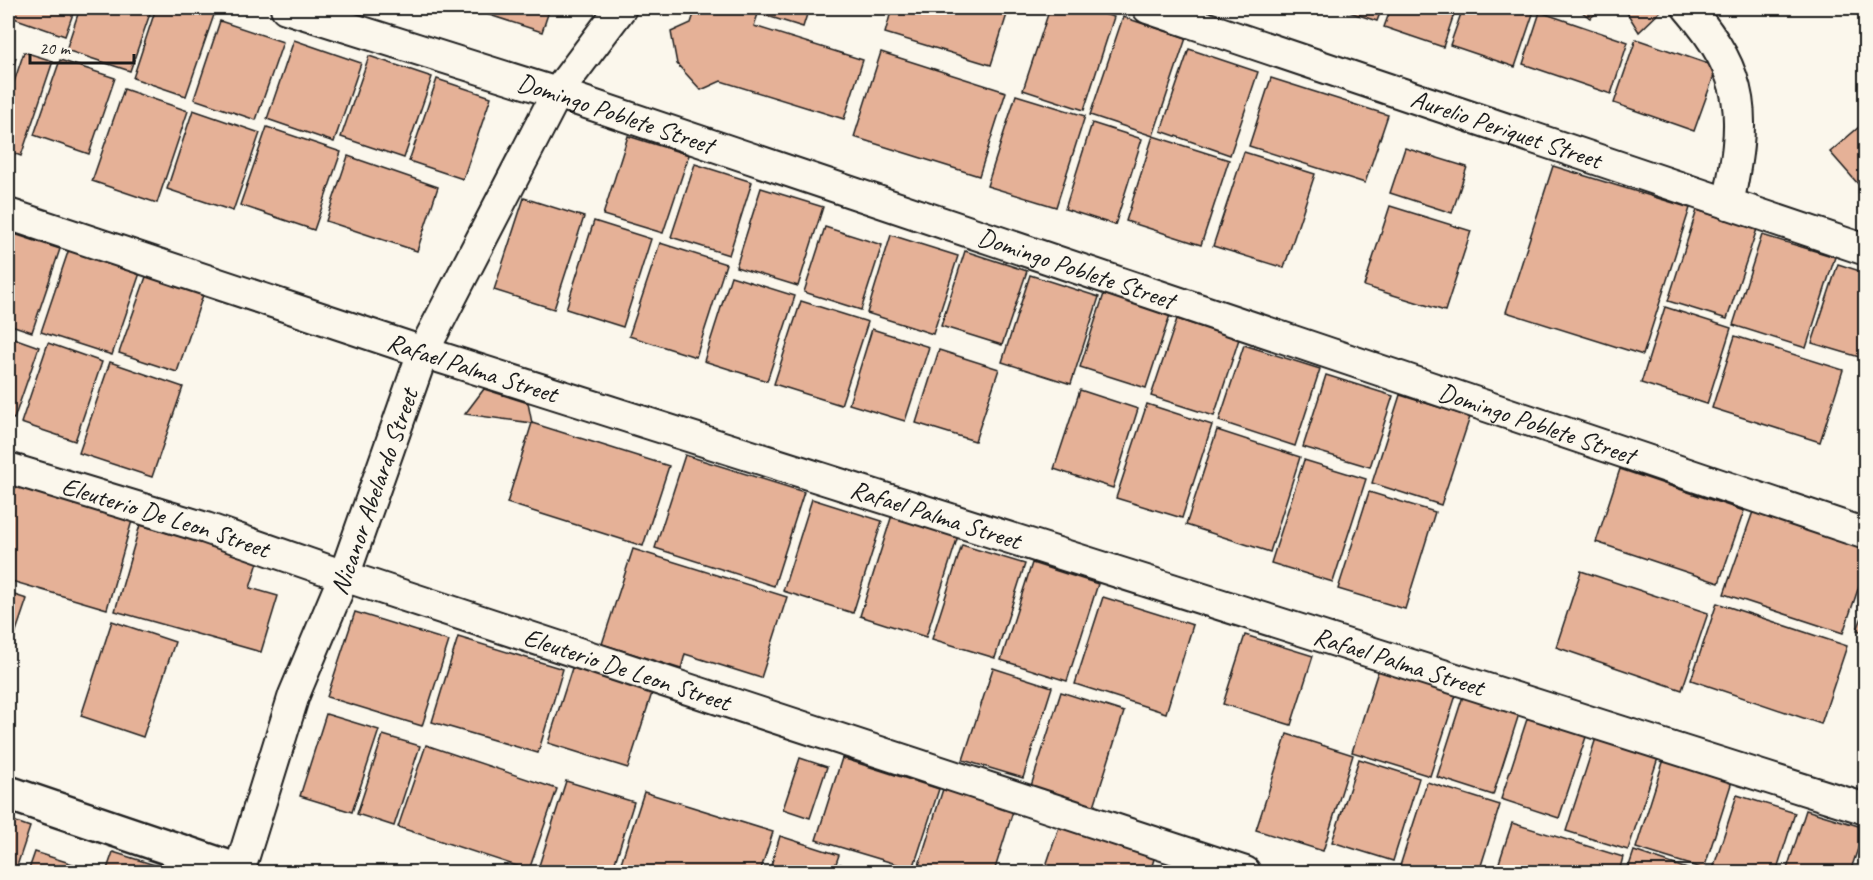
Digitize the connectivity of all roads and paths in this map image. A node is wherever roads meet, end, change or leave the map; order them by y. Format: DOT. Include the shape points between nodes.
graph roads {
  1 [pos="286,8"];
  2 [pos="621,8"];
  3 [pos="1148,8"];
  4 [pos="1688,8"];
  5 [pos="557,93"];
  6 [pos="1728,204"];
  7 [pos="8,214"];
  8 [pos="1866,250"];
  9 [pos="423,352"];
  10 [pos="8,468"];
  11 [pos="1866,534"];
  12 [pos="344,576"];
  13 [pos="8,793"];
  14 [pos="1866,809"];
  15 [pos="240,872"];
  16 [pos="1245,873"];
  1 -- 5 [label="street, Domingo Poblete Street"];
  2 -- 5 [label="street, Nicanor Abelardo Street"];
  3 -- 6 [label="street, Aurelio Periquet Street"];
  4 -- 6 [label="street" via="1721,51 1734,84 1740,114 1740,147"];
  5 -- 9 [label="street, Nicanor Abelardo Street"];
  5 -- 11 [label="street, Domingo Poblete Street"];
  6 -- 8 [label="street, Aurelio Periquet Street"];
  7 -- 9 [label="street, Rafael Palma Street"];
  9 -- 12 [label="street, Nicanor Abelardo Street"];
  9 -- 14 [label="street, Rafael Palma Street"];
  10 -- 12 [label="street, Eleuterio De Leon Street" via="206,528"];
  12 -- 15 [label="street, Nicanor Abelardo Street" via="294,695"];
  12 -- 16 [label="street, Eleuterio De Leon Street"];
  13 -- 15 [label="street"];
}
